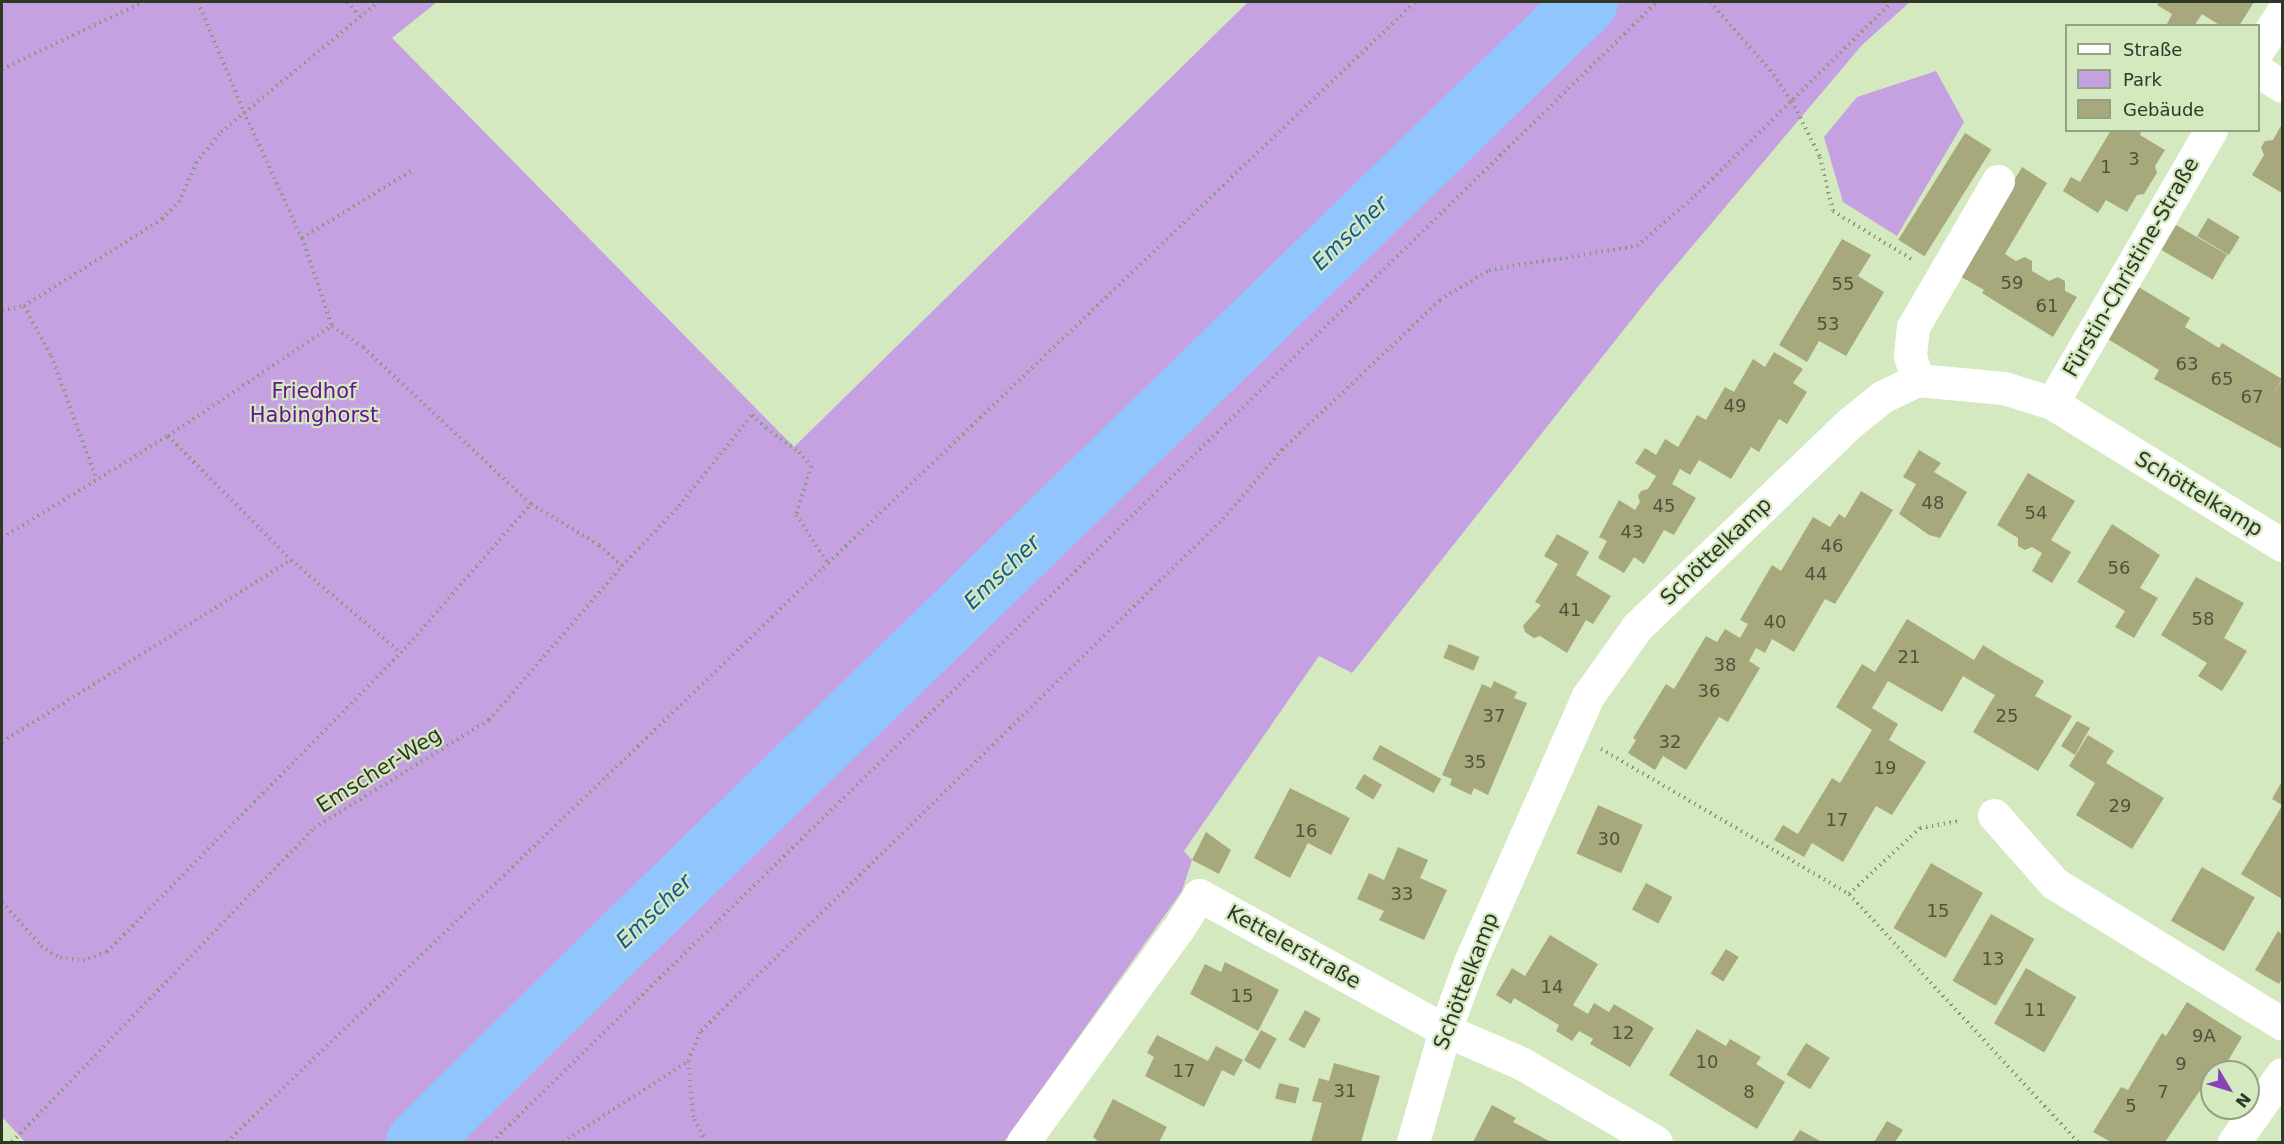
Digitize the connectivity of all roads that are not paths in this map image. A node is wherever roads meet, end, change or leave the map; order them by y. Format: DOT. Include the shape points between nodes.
graph roads {
  1 [pos="2283,13"];
  2 [pos="2260,48"];
  3 [pos="2260,72"];
  4 [pos="2283,86"];
  5 [pos="2210,132"];
  6 [pos="1998,181"];
  7 [pos="1917,380"];
  8 [pos="2052,403"];
  9 [pos="2283,545"];
  10 [pos="1994,815"];
  11 [pos="2283,1024"];
  12 [pos="1445,1030"];
  13 [pos="2283,1074"];
  14 [pos="1023,1143"];
  15 [pos="1413,1143"];
  16 [pos="1656,1143"];
  17 [pos="2234,1143"];
  1 -- 2 [label="street"];
  3 -- 4 [label="street"];
  5 -- 8 [label="street, Fürstin-Christine-Straße"];
  6 -- 7 [label="street" via="1913,327 1910,356"];
  7 -- 8 [label="street, Schöttelkamp" via="2004,388"];
  7 -- 12 [label="street, Schöttelkamp" via="1882,397 1851,422 1637,627 1588,696 1470,962"];
  8 -- 9 [label="street, Schöttelkamp"];
  10 -- 11 [label="street" via="2054,883"];
  12 -- 14 [label="street, Kettelerstraße" via="1199,895"];
  12 -- 15 [label="street, Schöttelkamp"];
  12 -- 16 [label="street, Kettelerstraße" via="1521,1063"];
  13 -- 17 [label="street"];
}
